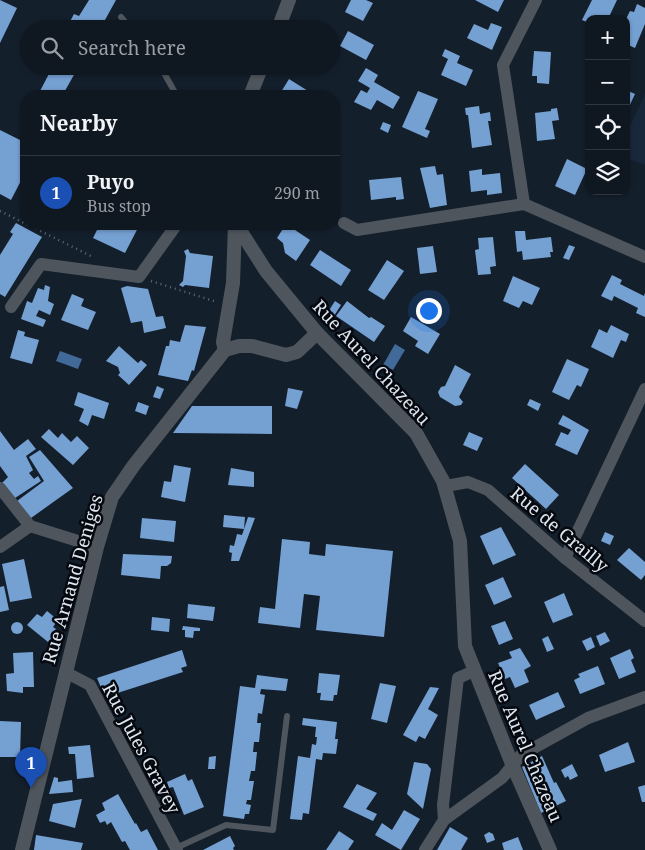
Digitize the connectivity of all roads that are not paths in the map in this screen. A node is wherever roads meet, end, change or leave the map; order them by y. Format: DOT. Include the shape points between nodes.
graph roads {
  1 [pos="290,0"];
  2 [pos="536,0"];
  3 [pos="122,17"];
  4 [pos="124,20"];
  5 [pos="282,20"];
  6 [pos="165,75"];
  7 [pos="258,75"];
  8 [pos="174,90"];
  9 [pos="252,90"];
  10 [pos="524,204"];
  11 [pos="344,223"];
  12 [pos="173,230"];
  13 [pos="236,230"];
  14 [pos="240,230"];
  15 [pos="645,257"];
  16 [pos="11,307"];
  17 [pos="317,333"];
  18 [pos="225,350"];
  19 [pos="645,390"];
  20 [pos="446,486"];
  21 [pos="0,488"];
  22 [pos="30,526"];
  23 [pos="97,546"];
  24 [pos="0,547"];
  25 [pos="565,558"];
  26 [pos="645,621"];
  27 [pos="474,671"];
  28 [pos="65,672"];
  29 [pos="645,697"];
  30 [pos="287,716"];
  31 [pos="512,764"];
  32 [pos="444,820"];
  33 [pos="177,849"];
  34 [pos="22,850"];
  35 [pos="425,850"];
  36 [pos="550,850"];
  1 -- 5 [label="street"];
  2 -- 10 [label="street" via="503,66"];
  3 -- 4 [label="lane"];
  6 -- 8 [label="lane"];
  7 -- 9 [label="street"];
  10 -- 11 [label="street" via="357,230"];
  10 -- 15 [label="street"];
  12 -- 16 [label="street" via="139,277 41,264"];
  13 -- 18 [label="street" via="233,283 223,342"];
  14 -- 17 [label="street, Rue Aurel Chazeau" via="266,271"];
  17 -- 18 [label="street" via="297,352 286,355 252,346"];
  17 -- 20 [label="street, Rue Aurel Chazeau" via="416,433"];
  18 -- 23 [label="street, Rue Arnaud Deniges" via="112,497"];
  19 -- 25 [label="street"];
  20 -- 25 [label="street, Rue de Grailly" via="468,482 488,490"];
  20 -- 27 [label="street, Rue Aurel Chazeau" via="460,541 466,646"];
  21 -- 22 [label="street"];
  22 -- 23 [label="street"];
  22 -- 24 [label="street"];
  23 -- 28 [label="street, Rue Arnaud Deniges"];
  25 -- 26 [label="street, Rue de Grailly"];
  27 -- 31 [label="street, Rue Aurel Chazeau"];
  27 -- 32 [label="street" via="458,678"];
  28 -- 33 [label="street, Rue Jules Gravey" via="90,686"];
  28 -- 34 [label="street, Rue Arnaud Deniges"];
  29 -- 31 [label="street" via="588,718 521,755"];
  30 -- 33 [label="lane" via="273,830 226,825"];
  31 -- 32 [label="street" via="502,778"];
  31 -- 36 [label="street, Rue Aurel Chazeau"];
  32 -- 35 [label="street"];
}
